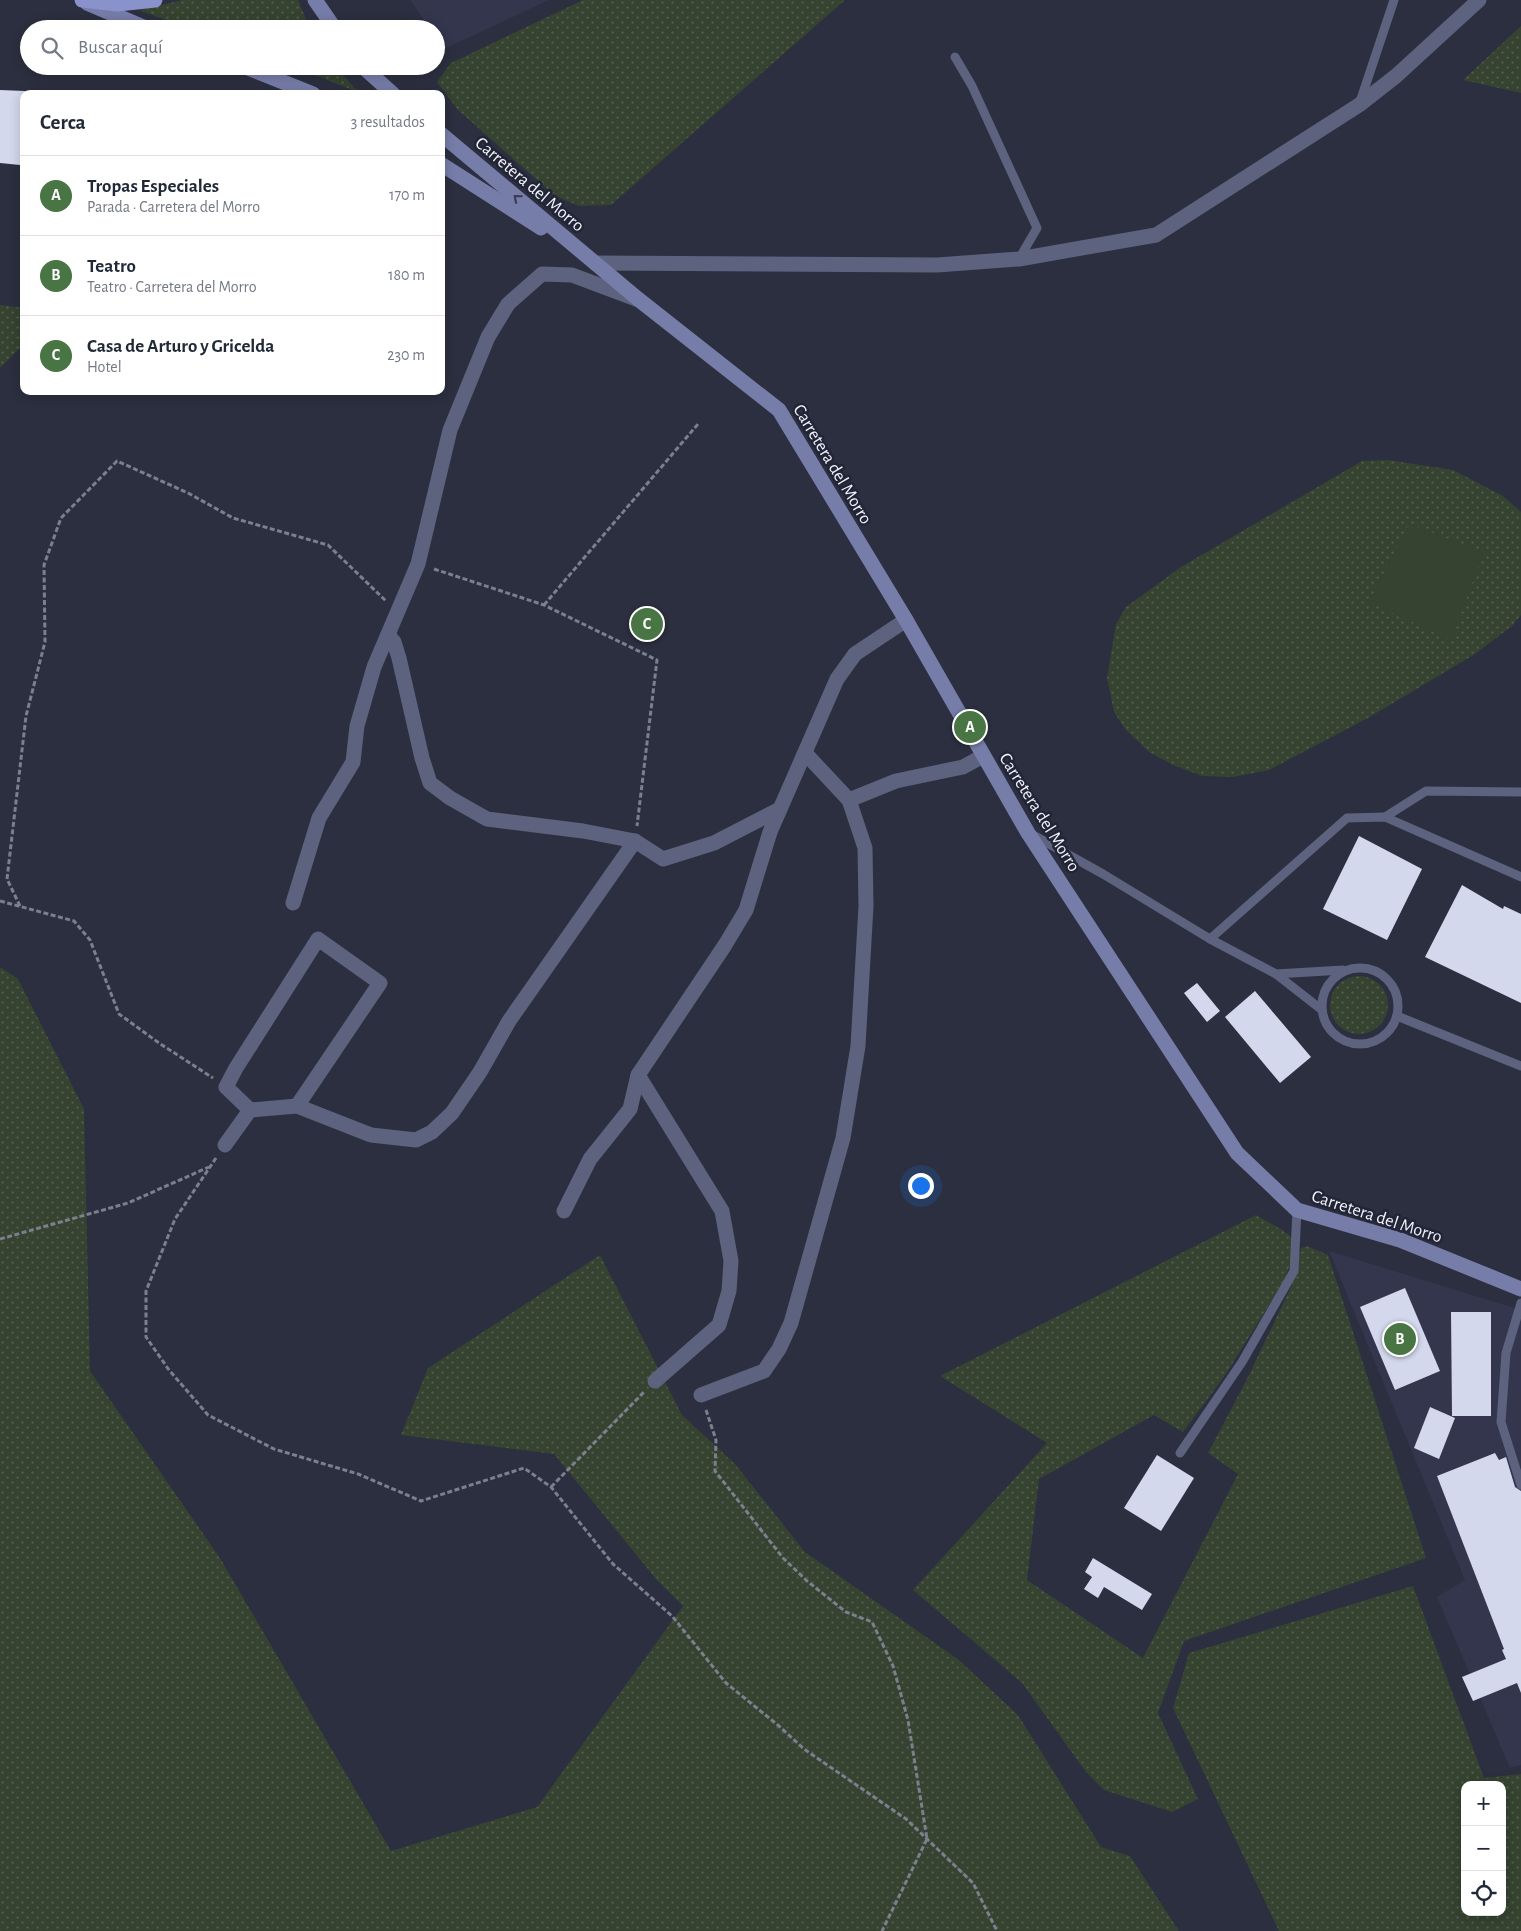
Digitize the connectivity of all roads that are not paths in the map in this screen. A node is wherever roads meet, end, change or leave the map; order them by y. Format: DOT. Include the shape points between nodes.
graph roads {
  1 [pos="82,0"];
  2 [pos="155,0"];
  3 [pos="315,0"];
  4 [pos="1394,0"];
  5 [pos="1478,0"];
  6 [pos="128,20"];
  7 [pos="329,20"];
  8 [pos="955,56"];
  9 [pos="266,75"];
  10 [pos="372,75"];
  11 [pos="303,90"];
  12 [pos="389,90"];
  13 [pos="1359,105"];
  14 [pos="445,137"];
  15 [pos="445,167"];
  16 [pos="1019,259"];
  17 [pos="595,263"];
  18 [pos="638,299"];
  19 [pos="906,620"];
  20 [pos="388,635"];
  21 [pos="805,753"];
  22 [pos="984,756"];
  23 [pos="1521,792"];
  24 [pos="849,800"];
  25 [pos="780,809"];
  26 [pos="1385,817"];
  27 [pos="1028,833"];
  28 [pos="635,842"];
  29 [pos="1521,877"];
  30 [pos="293,903"];
  31 [pos="1210,939"];
  32 [pos="1344,970"];
  33 [pos="1276,974"];
  34 [pos="1322,1010"];
  35 [pos="1397,1016"];
  36 [pos="1521,1066"];
  37 [pos="638,1075"];
  38 [pos="297,1106"];
  39 [pos="250,1110"];
  40 [pos="225,1145"];
  41 [pos="1297,1210"];
  42 [pos="564,1211"];
  43 [pos="1521,1288"];
  44 [pos="1521,1303"];
  45 [pos="655,1381"];
  46 [pos="701,1395"];
  47 [pos="1180,1453"];
  48 [pos="1521,1485"];
  1 -- 2 [label="main road" via="118,4"];
  1 -- 6 [label="main road"];
  3 -- 7 [label="main road"];
  4 -- 13 [label="lane"];
  5 -- 13 [label="street" via="1396,76"];
  8 -- 16 [label="lane" via="1037,228"];
  9 -- 11 [label="main road"];
  10 -- 12 [label="main road"];
  13 -- 16 [label="street" via="1156,235"];
  17 -- 14 [label="main road, Carretera del Morro, one-way"];
  15 -- 17 [label="main road, Carretera del Morro"];
  16 -- 17 [label="street" via="937,265"];
  17 -- 18 [label="main road, Carretera del Morro"];
  18 -- 19 [label="main road, Carretera del Morro" via="779,410"];
  18 -- 20 [label="street" via="572,275 542,274 508,304 488,337 450,430 418,564"];
  19 -- 21 [label="street" via="855,654 837,679"];
  19 -- 22 [label="main road, Carretera del Morro"];
  20 -- 28 [label="street" via="394,642 430,783 487,819 583,831"];
  20 -- 30 [label="street" via="374,666 357,726 354,762 319,818"];
  21 -- 24 [label="street"];
  21 -- 25 [label="street"];
  22 -- 24 [label="street" via="963,767 896,781"];
  22 -- 27 [label="main road, Carretera del Morro"];
  23 -- 26 [label="lane" via="1426,791"];
  24 -- 46 [label="street" via="865,848 866,906 858,1046 843,1138 791,1323 779,1349 764,1371"];
  25 -- 28 [label="street" via="714,843 663,859"];
  25 -- 37 [label="street" via="746,910"];
  26 -- 29 [label="lane"];
  26 -- 31 [label="lane" via="1347,818"];
  27 -- 31 [label="lane"];
  27 -- 41 [label="main road, Carretera del Morro" via="1237,1154"];
  28 -- 38 [label="street" via="509,1021 452,1113 432,1132 416,1140 371,1134"];
  31 -- 33 [label="lane"];
  32 -- 33 [label="lane"];
  32 -- 34 [label="lane" via="1326,986"];
  32 -- 35 [label="lane" via="1368,968 1389,980 1398,1002"];
  33 -- 34 [label="lane"];
  34 -- 35 [label="lane" via="1333,1034 1357,1044 1371,1043 1382,1037 1392,1028"];
  35 -- 36 [label="lane"];
  37 -- 42 [label="street" via="630,1109 590,1159"];
  37 -- 45 [label="street" via="722,1211 731,1261 729,1291 719,1325"];
  38 -- 39 [label="street"];
  38 -- 39 [label="street" via="380,983 318,939 226,1087"];
  39 -- 40 [label="street"];
  41 -- 43 [label="main road, Carretera del Morro" via="1400,1240"];
  41 -- 47 [label="lane" via="1294,1271 1242,1362"];
  44 -- 48 [label="lane" via="1506,1353 1501,1422"];
}
